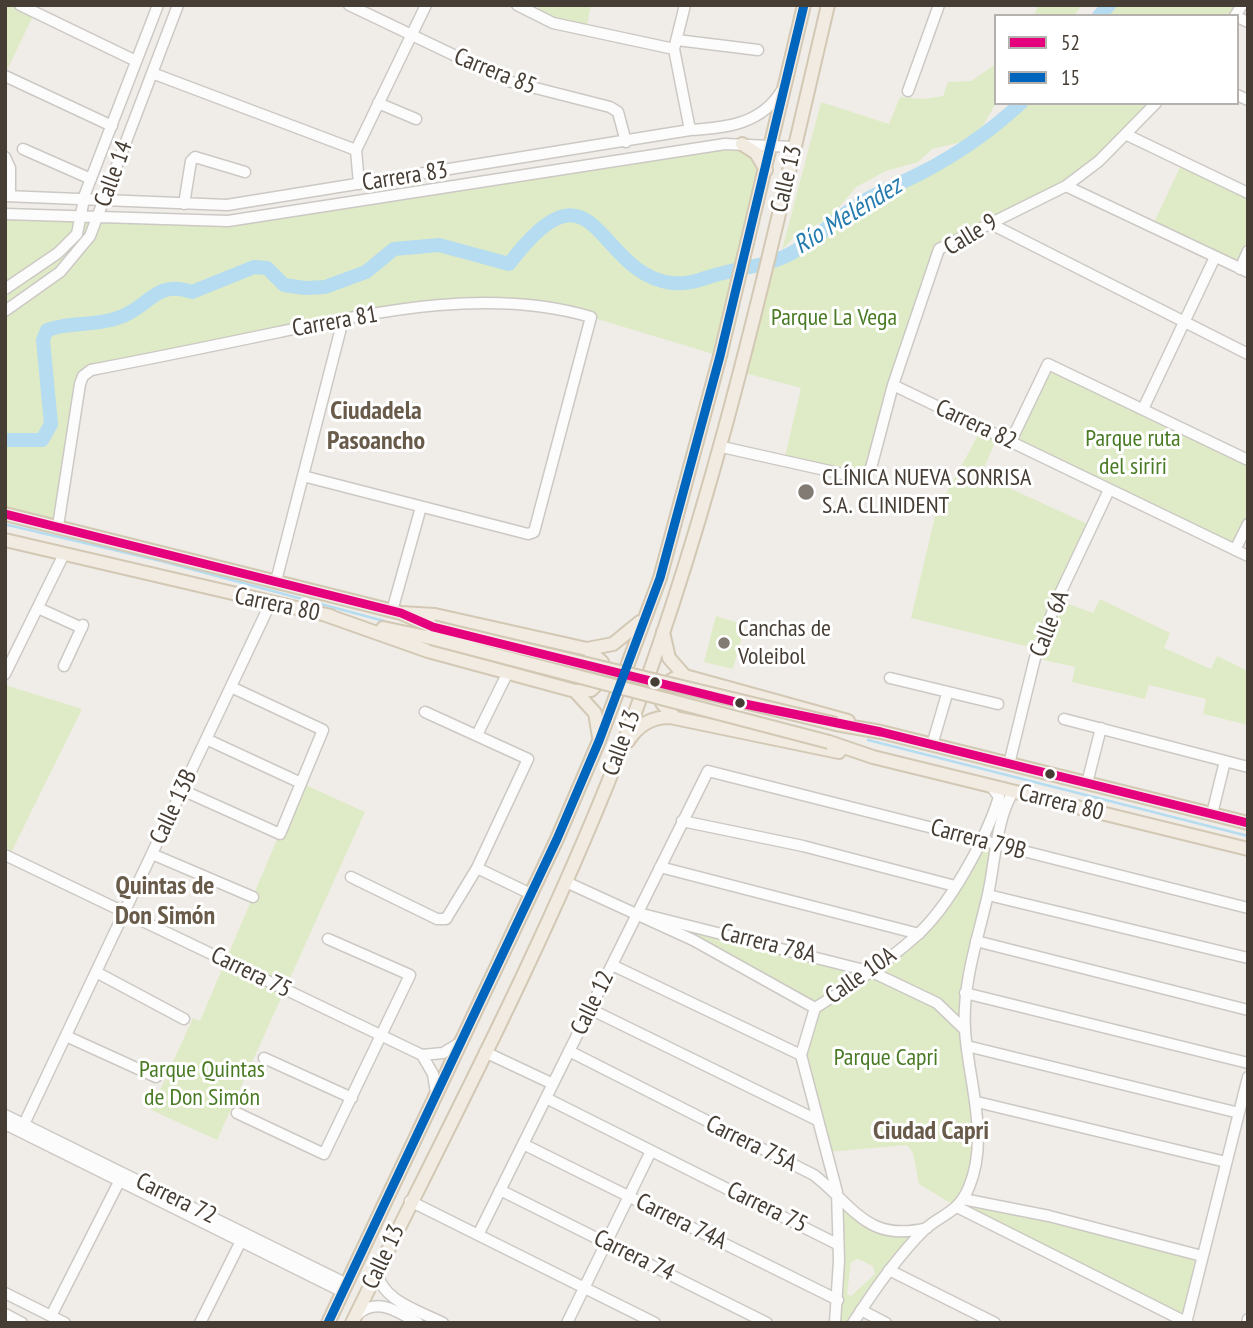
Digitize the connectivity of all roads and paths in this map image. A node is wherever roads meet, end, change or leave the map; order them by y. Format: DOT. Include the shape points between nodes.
graph roads {
  1 [pos="20,5"];
  2 [pos="158,5"];
  3 [pos="178,5"];
  4 [pos="349,5"];
  5 [pos="426,5"];
  6 [pos="517,5"];
  7 [pos="685,5"];
  8 [pos="804,5"];
  9 [pos="828,5"];
  10 [pos="939,5"];
  11 [pos="413,34"];
  12 [pos="675,45"];
  13 [pos="758,50"];
  14 [pos="136,61"];
  15 [pos="152,74"];
  16 [pos="5,76"];
  17 [pos="786,83"];
  18 [pos="908,91"];
  19 [pos="378,103"];
  20 [pos="1154,105"];
  21 [pos="416,119"];
  22 [pos="111,126"];
  23 [pos="723,128"];
  24 [pos="690,130"];
  25 [pos="1127,135"];
  26 [pos="626,142"];
  27 [pos="725,144"];
  28 [pos="741,144"];
  29 [pos="772,145"];
  30 [pos="597,147"];
  31 [pos="794,147"];
  32 [pos="23,149"];
  33 [pos="356,150"];
  34 [pos="557,152"];
  35 [pos="5,157"];
  36 [pos="583,168"];
  37 [pos="766,170"];
  38 [pos="246,172"];
  39 [pos="543,174"];
  40 [pos="91,179"];
  41 [pos="359,184"];
  42 [pos="1066,186"];
  43 [pos="1248,193"];
  44 [pos="8,196"];
  45 [pos="84,199"];
  46 [pos="104,201"];
  47 [pos="184,204"];
  48 [pos="199,205"];
  49 [pos="227,205"];
  50 [pos="5,214"];
  51 [pos="59,215"];
  52 [pos="82,216"];
  53 [pos="98,217"];
  54 [pos="228,221"];
  55 [pos="198,222"];
  56 [pos="989,223"];
  57 [pos="69,243"];
  58 [pos="1248,251"];
  59 [pos="1215,257"];
  60 [pos="1244,270"];
  61 [pos="5,289"];
  62 [pos="5,311"];
  63 [pos="343,320"];
  64 [pos="1184,323"];
  65 [pos="1248,354"];
  66 [pos="893,386"];
  67 [pos="1143,409"];
  68 [pos="1011,441"];
  69 [pos="722,447"];
  70 [pos="1248,460"];
  71 [pos="303,476"];
  72 [pos="1109,490"];
  73 [pos="421,507"];
  74 [pos="5,514"];
  75 [pos="22,518"];
  76 [pos="1248,524"];
  77 [pos="58,526"];
  78 [pos="11,541"];
  79 [pos="1236,550"];
  80 [pos="64,554"];
  81 [pos="1248,556"];
  82 [pos="276,581"];
  83 [pos="270,604"];
  84 [pos="38,608"];
  85 [pos="397,612"];
  86 [pos="646,613"];
  87 [pos="326,615"];
  88 [pos="664,625"];
  89 [pos="432,633"];
  90 [pos="587,649"];
  91 [pos="64,666"];
  92 [pos="508,672"];
  93 [pos="5,674"];
  94 [pos="685,676"];
  95 [pos="890,678"];
  96 [pos="231,687"];
  97 [pos="575,691"];
  98 [pos="947,694"];
  99 [pos="998,704"];
  100 [pos="425,712"];
  101 [pos="676,718"];
  102 [pos="1064,719"];
  103 [pos="1101,728"];
  104 [pos="881,732"];
  105 [pos="477,736"];
  106 [pos="206,739"];
  107 [pos="599,741"];
  108 [pos="932,745"];
  109 [pos="873,757"];
  110 [pos="618,758"];
  111 [pos="1225,761"];
  112 [pos="1009,764"];
  113 [pos="1248,767"];
  114 [pos="708,771"];
  115 [pos="301,783"];
  116 [pos="1087,783"];
  117 [pos="990,786"];
  118 [pos="182,790"];
  119 [pos="1013,792"];
  120 [pos="1212,814"];
  121 [pos="682,821"];
  122 [pos="1248,823"];
  123 [pos="981,841"];
  124 [pos="998,846"];
  125 [pos="1248,849"];
  126 [pos="152,854"];
  127 [pos="5,855"];
  128 [pos="660,867"];
  129 [pos="477,868"];
  130 [pos="351,877"];
  131 [pos="566,882"];
  132 [pos="955,886"];
  133 [pos="531,894"];
  134 [pos="988,895"];
  135 [pos="253,897"];
  136 [pos="1248,908"];
  137 [pos="124,912"];
  138 [pos="638,913"];
  139 [pos="919,934"];
  140 [pos="328,939"];
  141 [pos="976,941"];
  142 [pos="1248,958"];
  143 [pos="612,965"];
  144 [pos="96,972"];
  145 [pos="872,972"];
  146 [pos="965,993"];
  147 [pos="815,1008"];
  148 [pos="590,1009"];
  149 [pos="1248,1010"];
  150 [pos="184,1019"];
  151 [pos="965,1030"];
  152 [pos="66,1036"];
  153 [pos="382,1036"];
  154 [pos="463,1039"];
  155 [pos="967,1046"];
  156 [pos="569,1051"];
  157 [pos="485,1052"];
  158 [pos="422,1055"];
  159 [pos="801,1055"];
  160 [pos="264,1058"];
  161 [pos="1248,1063"];
  162 [pos="156,1077"];
  163 [pos="1248,1077"];
  164 [pos="553,1084"];
  165 [pos="436,1096"];
  166 [pos="352,1098"];
  167 [pos="546,1098"];
  168 [pos="977,1102"];
  169 [pos="1238,1112"];
  170 [pos="237,1113"];
  171 [pos="817,1120"];
  172 [pos="12,1122"];
  173 [pos="5,1137"];
  174 [pos="523,1144"];
  175 [pos="651,1151"];
  176 [pos="1226,1162"];
  177 [pos="121,1177"];
  178 [pos="500,1190"];
  179 [pos="837,1192"];
  180 [pos="629,1197"];
  181 [pos="410,1201"];
  182 [pos="960,1203"];
  183 [pos="995,1205"];
  184 [pos="183,1208"];
  185 [pos="989,1223"];
  186 [pos="927,1228"];
  187 [pos="478,1235"];
  188 [pos="241,1241"];
  189 [pos="606,1243"];
  190 [pos="838,1244"];
  191 [pos="1202,1256"];
  192 [pos="283,1257"];
  193 [pos="889,1270"];
  194 [pos="377,1271"];
  195 [pos="345,1288"];
  196 [pos="584,1288"];
  197 [pos="5,1293"];
  198 [pos="838,1300"];
  199 [pos="861,1310"];
  200 [pos="5,1314"];
  201 [pos="51,1316"];
  202 [pos="354,1321"];
  203 [pos="838,1321"];
  204 [pos="22,1323"];
  205 [pos="65,1323"];
  206 [pos="200,1323"];
  207 [pos="328,1323"];
  208 [pos="418,1323"];
  209 [pos="443,1323"];
  210 [pos="567,1323"];
  211 [pos="655,1323"];
  212 [pos="767,1323"];
  213 [pos="853,1323"];
  214 [pos="886,1323"];
  215 [pos="995,1323"];
  216 [pos="1186,1323"];
  1 -- 14 [label="street"];
  2 -- 14 [label="street, Calle 14"];
  3 -- 15 [label="street, Calle 14"];
  4 -- 11 [label="street, Carrera 85"];
  5 -- 11 [label="street"];
  6 -- 12 [label="street" via="553,23"];
  7 -- 12 [label="street"];
  8 -- 17 [label="main road, Calle 13"];
  9 -- 31 [label="main road, Calle 13"];
  10 -- 18 [label="street"];
  11 -- 19 [label="street"];
  11 -- 26 [label="street, Carrera 85" via="524,88 610,107 618,112"];
  12 -- 13 [label="street"];
  12 -- 24 [label="street"];
  14 -- 22 [label="street, Calle 14"];
  15 -- 33 [label="street"];
  15 -- 46 [label="street, Calle 14"];
  16 -- 22 [label="street"];
  17 -- 23 [label="street, Carrera 83" via="761,113"];
  17 -- 29 [label="main road, Calle 13"];
  19 -- 21 [label="street"];
  19 -- 33 [label="street"];
  20 -- 25 [label="street, Calle 9"];
  22 -- 40 [label="street, Calle 14"];
  23 -- 24 [label="street, Carrera 83"];
  23 -- 27 [label="street"];
  24 -- 26 [label="street, Carrera 83"];
  25 -- 42 [label="street, Calle 9"];
  25 -- 43 [label="street"];
  26 -- 30 [label="street, Carrera 83"];
  27 -- 28 [label="street, Carrera 83"];
  27 -- 36 [label="street, Carrera 83"];
  28 -- 29 [label="street, Carrera 83"];
  28 -- 37 [label="main road" via="755,153"];
  29 -- 31 [label="street, Carrera 83"];
  29 -- 37 [label="main road, Calle 13"];
  30 -- 34 [label="street, Carrera 83"];
  30 -- 36 [label="street" via="577,157"];
  31 -- 69 [label="main road, Calle 13"];
  32 -- 40 [label="street"];
  33 -- 41 [label="street"];
  34 -- 39 [label="street" via="563,165"];
  34 -- 41 [label="street, Carrera 83"];
  35 -- 44 [label="street" via="10,168"];
  36 -- 39 [label="street, Carrera 83"];
  37 -- 86 [label="main road, Calle 13" via="699,441"];
  38 -- 47 [label="street" via="195,157"];
  39 -- 54 [label="street, Carrera 83"];
  40 -- 45 [label="street, Calle 14"];
  41 -- 49 [label="street, Carrera 83"];
  42 -- 56 [label="street, Calle 9"];
  42 -- 59 [label="street"];
  44 -- 45 [label="street, Carrera 83"];
  45 -- 46 [label="street, Carrera 83"];
  45 -- 52 [label="street, Calle 14"];
  46 -- 47 [label="street, Carrera 83"];
  46 -- 53 [label="street, Calle 14"];
  47 -- 48 [label="street, Carrera 83"];
  48 -- 49 [label="street, Carrera 83"];
  48 -- 55 [label="street" via="207,213"];
  49 -- 54 [label="street" via="219,214"];
  50 -- 51 [label="street, Carrera 83"];
  51 -- 52 [label="street, Carrera 83"];
  51 -- 57 [label="street" via="70,226"];
  52 -- 53 [label="street, Carrera 83"];
  52 -- 57 [label="street, Calle 14"];
  53 -- 55 [label="street, Carrera 83"];
  53 -- 62 [label="street, Calle 14" via="84,246 60,272"];
  54 -- 55 [label="street, Carrera 83"];
  56 -- 64 [label="street"];
  56 -- 66 [label="street, Calle 9" via="939,249"];
  57 -- 61 [label="street, Calle 14"];
  58 -- 60 [label="street"];
  59 -- 60 [label="street"];
  59 -- 64 [label="street"];
  63 -- 71 [label="street"];
  63 -- 73 [label="street, Carrera 81" via="433,305 547,306 591,317 534,532"];
  63 -- 77 [label="street, Carrera 81" via="91,370 83,376"];
  64 -- 65 [label="street"];
  64 -- 67 [label="street"];
  66 -- 68 [label="street, Carrera 82"];
  66 -- 69 [label="street, Calle 9" via="872,468 861,478"];
  67 -- 68 [label="street" via="1048,364"];
  67 -- 70 [label="street"];
  68 -- 72 [label="street, Carrera 82"];
  69 -- 88 [label="main road, Calle 13"];
  71 -- 73 [label="street"];
  71 -- 82 [label="street"];
  72 -- 79 [label="street, Carrera 82"];
  72 -- 112 [label="street, Calle 6A" via="1036,654"];
  73 -- 85 [label="street"];
  74 -- 75 [label="main road, Carrera 80"];
  75 -- 77 [label="main road, Carrera 80"];
  75 -- 78 [label="main road" via="14,519 7,528"];
  76 -- 79 [label="street"];
  77 -- 82 [label="main road, Carrera 80"];
  78 -- 80 [label="main road, Carrera 80"];
  79 -- 81 [label="street, Carrera 82"];
  80 -- 83 [label="main road, Carrera 80"];
  80 -- 84 [label="street"];
  82 -- 85 [label="main road, Carrera 80"];
  83 -- 87 [label="main road, Carrera 80"];
  83 -- 96 [label="street, Calle 13B"];
  84 -- 91 [label="street" via="83,627"];
  84 -- 93 [label="street"];
  85 -- 89 [label="main road, Carrera 80"];
  85 -- 90 [label="main road" via="435,615"];
  86 -- 90 [label="main road" via="621,639"];
  86 -- 107 [label="main road, Calle 13"];
  87 -- 89 [label="main road, Carrera 80"];
  87 -- 92 [label="main road"];
  88 -- 94 [label="main road" via="666,650"];
  88 -- 110 [label="main road, Calle 13"];
  89 -- 104 [label="main road, Carrera 80, bridge"];
  89 -- 109 [label="main road, Carrera 80, bridge"];
  90 -- 97 [label="main road" via="602,663 602,679 591,690"];
  92 -- 97 [label="main road"];
  92 -- 105 [label="street"];
  94 -- 101 [label="main road" via="672,679 663,690 665,710"];
  94 -- 104 [label="main road, Carrera 80"];
  95 -- 98 [label="street"];
  96 -- 106 [label="street, Calle 13B"];
  96 -- 115 [label="street" via="324,730"];
  97 -- 107 [label="main road" via="595,713"];
  98 -- 99 [label="street"];
  98 -- 108 [label="street"];
  100 -- 105 [label="street"];
  101 -- 109 [label="main road, Carrera 80"];
  101 -- 110 [label="main road" via="653,719 638,727"];
  102 -- 103 [label="street"];
  103 -- 111 [label="street"];
  103 -- 116 [label="street"];
  104 -- 108 [label="main road, Carrera 80"];
  105 -- 129 [label="street" via="528,759"];
  106 -- 115 [label="street"];
  106 -- 118 [label="street, Calle 13B"];
  107 -- 133 [label="main road, Calle 13"];
  108 -- 112 [label="main road, Carrera 80"];
  109 -- 117 [label="main road, Carrera 80"];
  110 -- 131 [label="main road, Calle 13"];
  111 -- 113 [label="street"];
  111 -- 120 [label="street"];
  112 -- 116 [label="main road, Carrera 80"];
  114 -- 121 [label="street, Calle 12"];
  114 -- 123 [label="street, Carrera 79B"];
  115 -- 118 [label="street" via="280,834"];
  116 -- 120 [label="main road, Carrera 80"];
  117 -- 119 [label="main road, Carrera 80"];
  117 -- 123 [label="street, Calle 10A" via="999,797"];
  118 -- 126 [label="street, Calle 13B"];
  119 -- 124 [label="street"];
  119 -- 125 [label="main road, Carrera 80"];
  120 -- 122 [label="main road, Carrera 80"];
  121 -- 128 [label="street, Calle 12"];
  121 -- 132 [label="street" via="803,846"];
  123 -- 124 [label="street, Carrera 79B"];
  123 -- 132 [label="street, Calle 10A"];
  124 -- 134 [label="street"];
  124 -- 136 [label="street, Carrera 79B"];
  126 -- 135 [label="street"];
  126 -- 137 [label="street, Calle 13B"];
  127 -- 137 [label="street, Carrera 75"];
  128 -- 138 [label="street, Calle 12"];
  128 -- 139 [label="street"];
  129 -- 130 [label="street" via="451,915 442,920"];
  129 -- 133 [label="street"];
  131 -- 138 [label="street"];
  131 -- 157 [label="main road, Calle 13"];
  132 -- 139 [label="street, Calle 10A"];
  133 -- 154 [label="main road, Calle 13"];
  134 -- 141 [label="street"];
  134 -- 142 [label="street"];
  137 -- 144 [label="street, Calle 13B"];
  137 -- 153 [label="street, Carrera 75"];
  138 -- 143 [label="street, Calle 12"];
  138 -- 145 [label="street, Carrera 78A"];
  138 -- 147 [label="street"];
  139 -- 145 [label="street, Calle 10A"];
  140 -- 153 [label="street" via="410,975"];
  141 -- 146 [label="street"];
  141 -- 149 [label="street"];
  143 -- 148 [label="street, Calle 12"];
  143 -- 159 [label="street"];
  144 -- 150 [label="street"];
  144 -- 152 [label="street, Calle 13B"];
  145 -- 147 [label="street, Calle 10A"];
  145 -- 151 [label="street, Carrera 78A" via="937,1003"];
  146 -- 151 [label="street"];
  146 -- 161 [label="street"];
  147 -- 159 [label="street, Calle 10A"];
  148 -- 156 [label="street, Calle 12"];
  148 -- 171 [label="street"];
  151 -- 155 [label="street"];
  152 -- 162 [label="street"];
  152 -- 172 [label="street, Calle 13B"];
  153 -- 158 [label="street, Carrera 75"];
  153 -- 166 [label="street"];
  154 -- 158 [label="street" via="443,1054"];
  154 -- 165 [label="main road, Calle 13"];
  155 -- 168 [label="street"];
  155 -- 169 [label="street"];
  156 -- 164 [label="street, Calle 12"];
  156 -- 179 [label="street, Carrera 75A" via="814,1175"];
  157 -- 164 [label="street"];
  157 -- 181 [label="main road, Calle 13"];
  158 -- 165 [label="street" via="433,1074"];
  159 -- 171 [label="street"];
  160 -- 166 [label="street"];
  163 -- 169 [label="street"];
  164 -- 167 [label="street, Calle 12"];
  165 -- 195 [label="main road, Calle 13"];
  166 -- 170 [label="street" via="324,1154"];
  167 -- 174 [label="street, Calle 12"];
  167 -- 175 [label="street, Carrera 75"];
  168 -- 176 [label="street"];
  168 -- 182 [label="street" via="974,1173"];
  169 -- 176 [label="street"];
  171 -- 179 [label="street"];
  172 -- 173 [label="street, Calle 13B"];
  172 -- 177 [label="street, Carrera 72"];
  174 -- 178 [label="street, Calle 12"];
  174 -- 180 [label="street, Carrera 74A"];
  175 -- 180 [label="street"];
  175 -- 190 [label="street, Carrera 75"];
  176 -- 191 [label="street"];
  177 -- 184 [label="street, Carrera 72"];
  177 -- 201 [label="street"];
  178 -- 187 [label="street, Calle 12"];
  178 -- 189 [label="street, Carrera 74"];
  179 -- 186 [label="street, Carrera 75A" via="854,1215 876,1227 901,1232"];
  179 -- 190 [label="street"];
  180 -- 189 [label="street"];
  180 -- 198 [label="street, Carrera 74A"];
  181 -- 187 [label="street"];
  181 -- 194 [label="main road, Calle 13"];
  182 -- 183 [label="street"];
  182 -- 185 [label="street"];
  182 -- 186 [label="street"];
  183 -- 185 [label="street" via="986,1211"];
  183 -- 191 [label="street"];
  184 -- 188 [label="street, Carrera 72"];
  184 -- 192 [label="street, Carrera 72"];
  185 -- 216 [label="street"];
  186 -- 193 [label="street"];
  187 -- 196 [label="street"];
  188 -- 192 [label="street, Carrera 72"];
  188 -- 206 [label="street"];
  189 -- 196 [label="street"];
  189 -- 212 [label="street, Carrera 74"];
  190 -- 198 [label="street"];
  191 -- 216 [label="street"];
  192 -- 195 [label="street, Carrera 72"];
  193 -- 199 [label="street"];
  193 -- 215 [label="street"];
  194 -- 202 [label="main road, Calle 13"];
  194 -- 209 [label="street" via="389,1295"];
  195 -- 207 [label="main road, Calle 13"];
  196 -- 210 [label="street"];
  196 -- 211 [label="street"];
  197 -- 201 [label="street"];
  198 -- 203 [label="street"];
  199 -- 213 [label="street"];
  199 -- 214 [label="street"];
  200 -- 204 [label="street"];
  201 -- 205 [label="street"];
  202 -- 208 [label="street" via="364,1309 377,1305"];
}
